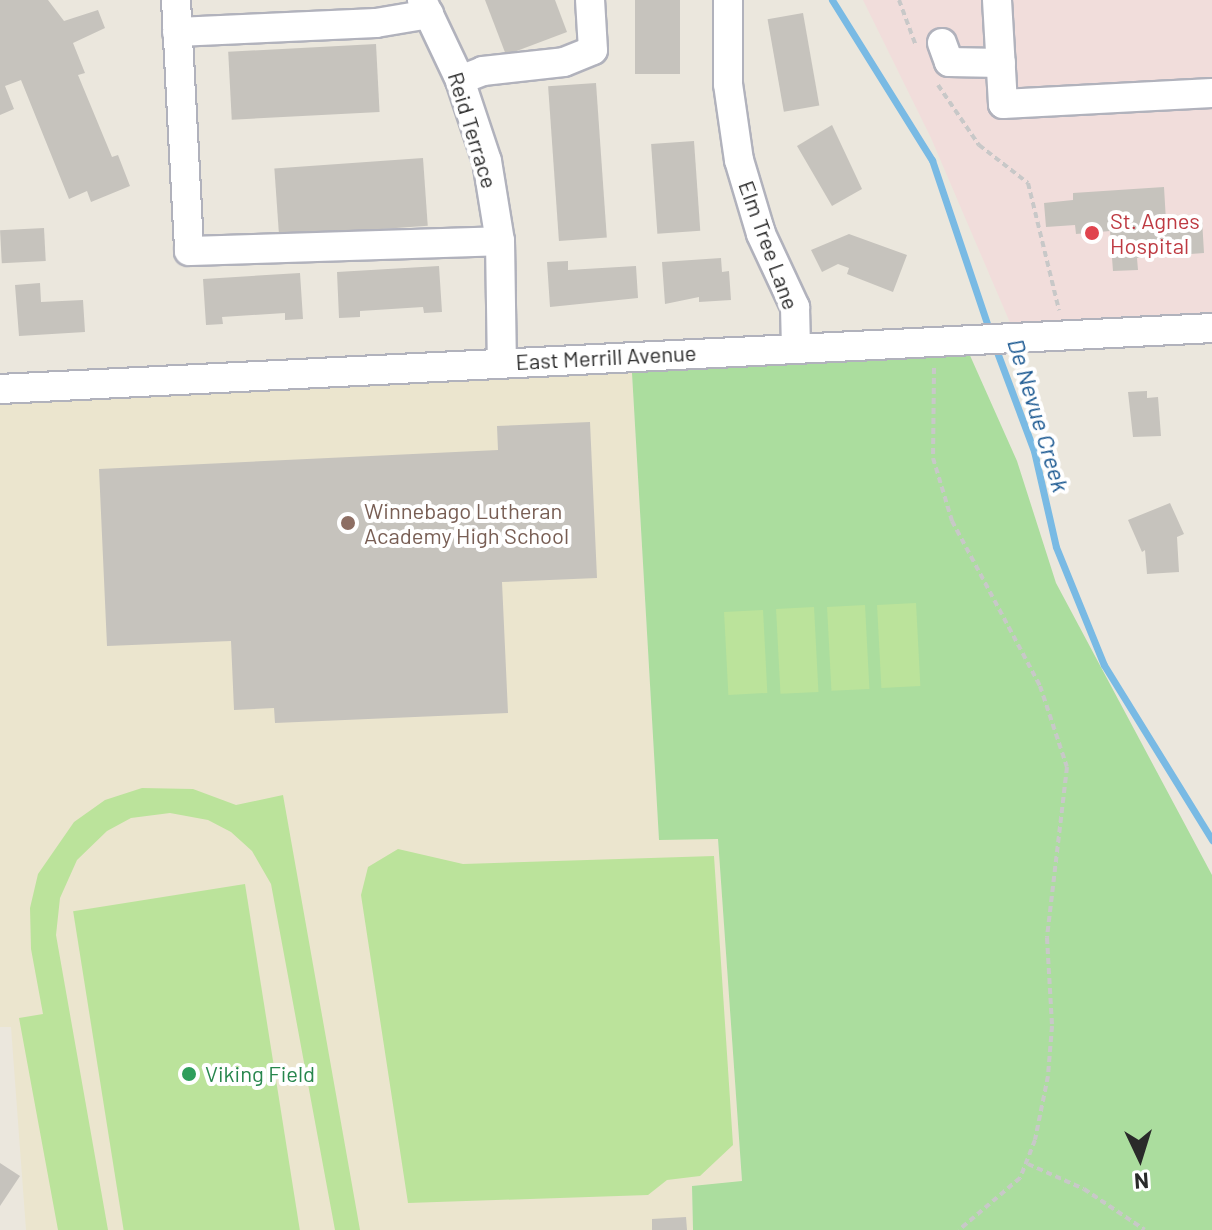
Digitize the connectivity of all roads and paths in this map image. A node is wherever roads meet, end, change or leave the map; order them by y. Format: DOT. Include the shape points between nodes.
graph roads {
  1 [pos="176,0"];
  2 [pos="590,0"];
  3 [pos="728,0"];
  4 [pos="899,0"];
  5 [pos="997,0"];
  6 [pos="426,7"];
  7 [pos="177,32"];
  8 [pos="931,48"];
  9 [pos="1001,63"];
  10 [pos="933,77"];
  11 [pos="460,80"];
  12 [pos="1212,93"];
  13 [pos="500,241"];
  14 [pos="1060,324"];
  15 [pos="1212,328"];
  16 [pos="796,347"];
  17 [pos="502,362"];
  18 [pos="934,368"];
  19 [pos="0,389"];
  20 [pos="1028,1164"];
  21 [pos="959,1230"];
  22 [pos="1145,1230"];
  1 -- 7 [label="street"];
  2 -- 11 [label="street" via="593,50 564,62 483,71"];
  3 -- 16 [label="street, Elm Tree Lane" via="728,84 737,146 761,234 795,307"];
  4 -- 8 [label="path"];
  5 -- 9 [label="street"];
  6 -- 7 [label="street" via="376,23"];
  6 -- 11 [label="street, Reid Terrace"];
  7 -- 13 [label="street" via="189,251"];
  8 -- 9 [label="street" via="949,62"];
  9 -- 12 [label="street" via="1003,104"];
  10 -- 14 [label="path" via="979,145 1028,183"];
  11 -- 13 [label="street, Reid Terrace" via="487,161"];
  13 -- 17 [label="street, Reid Terrace"];
  14 -- 15 [label="street, East Merrill Avenue"];
  14 -- 16 [label="street, East Merrill Avenue" via="964,342"];
  16 -- 17 [label="street, East Merrill Avenue"];
  17 -- 19 [label="street, East Merrill Avenue"];
  18 -- 20 [label="path" via="933,458 952,521 1040,686 1067,767 1047,938 1052,1026 1048,1076"];
  20 -- 21 [label="path" via="1020,1178"];
  20 -- 22 [label="path" via="1084,1189"];
}
